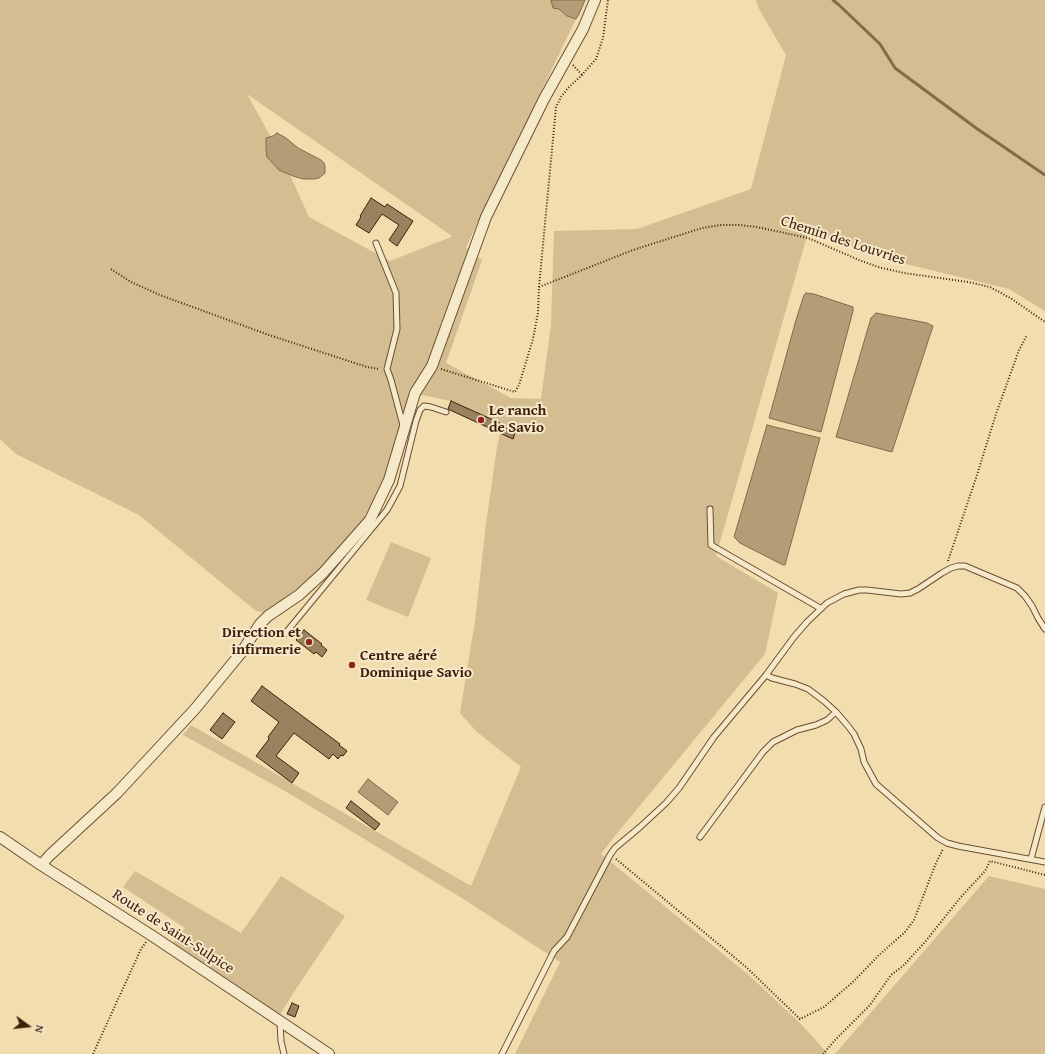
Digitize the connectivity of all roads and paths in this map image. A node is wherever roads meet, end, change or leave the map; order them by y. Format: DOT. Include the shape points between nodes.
graph roads {
  1 [pos="595,0"];
  2 [pos="608,0"];
  3 [pos="376,243"];
  4 [pos="111,269"];
  5 [pos="539,287"];
  6 [pos="1045,322"];
  7 [pos="1027,335"];
  8 [pos="432,366"];
  9 [pos="387,370"];
  10 [pos="446,412"];
  11 [pos="404,430"];
  12 [pos="710,509"];
  13 [pos="942,573"];
  14 [pos="820,608"];
  15 [pos="1045,629"];
  16 [pos="284,635"];
  17 [pos="766,675"];
  18 [pos="836,712"];
  19 [pos="1045,807"];
  20 [pos="0,837"];
  21 [pos="700,837"];
  22 [pos="947,843"];
  23 [pos="610,855"];
  24 [pos="1031,860"];
  25 [pos="1045,862"];
  26 [pos="41,865"];
  27 [pos="1045,875"];
  28 [pos="151,935"];
  29 [pos="280,1021"];
  30 [pos="93,1054"];
  31 [pos="284,1054"];
  32 [pos="329,1054"];
  33 [pos="502,1054"];
  34 [pos="823,1054"];
  1 -- 8 [label="street" via="583,29 544,99 486,217"];
  2 -- 5 [label="path" via="603,38 596,59 568,88 556,107"];
  3 -- 9 [label="lane" via="396,294 397,329"];
  4 -- 9 [label="path" via="131,282 160,295 367,367"];
  5 -- 6 [label="path, Chemin des Louvries" via="633,250 702,228 739,225 808,238 878,267 990,287"];
  5 -- 8 [label="path" via="533,339 515,392"];
  7 -- 13 [label="path" via="996,414"];
  8 -- 11 [label="street" via="415,393"];
  9 -- 11 [label="lane"];
  10 -- 16 [label="lane" via="424,406 420,410 400,486 388,510"];
  11 -- 26 [label="street" via="389,480 370,520 323,573 260,624 241,653 195,708 117,793"];
  12 -- 14 [label="lane" via="711,545"];
  13 -- 14 [label="lane" via="910,593 867,590 850,592 832,599"];
  13 -- 15 [label="lane" via="958,566 965,566 1017,588 1032,606"];
  14 -- 17 [label="lane" via="794,637"];
  17 -- 18 [label="lane" via="808,689"];
  17 -- 23 [label="lane" via="714,738 666,803"];
  18 -- 21 [label="lane" via="827,720 784,736 763,752"];
  18 -- 22 [label="lane" via="854,734 864,762 876,784"];
  19 -- 24 [label="lane"];
  20 -- 26 [label="street, Route de Saint-Sulpice"];
  22 -- 23 [label="path" via="936,863 914,920 905,932 824,1007 800,1020 746,967"];
  22 -- 24 [label="lane"];
  23 -- 33 [label="lane" via="567,937 554,951"];
  24 -- 25 [label="lane"];
  26 -- 28 [label="street, Route de Saint-Sulpice"];
  27 -- 34 [label="path" via="990,861 925,942 891,975 870,1005"];
  28 -- 29 [label="street, Route de Saint-Sulpice"];
  28 -- 30 [label="path" via="141,949"];
  29 -- 31 [label="lane"];
  29 -- 32 [label="street, Route de Saint-Sulpice"];
}
